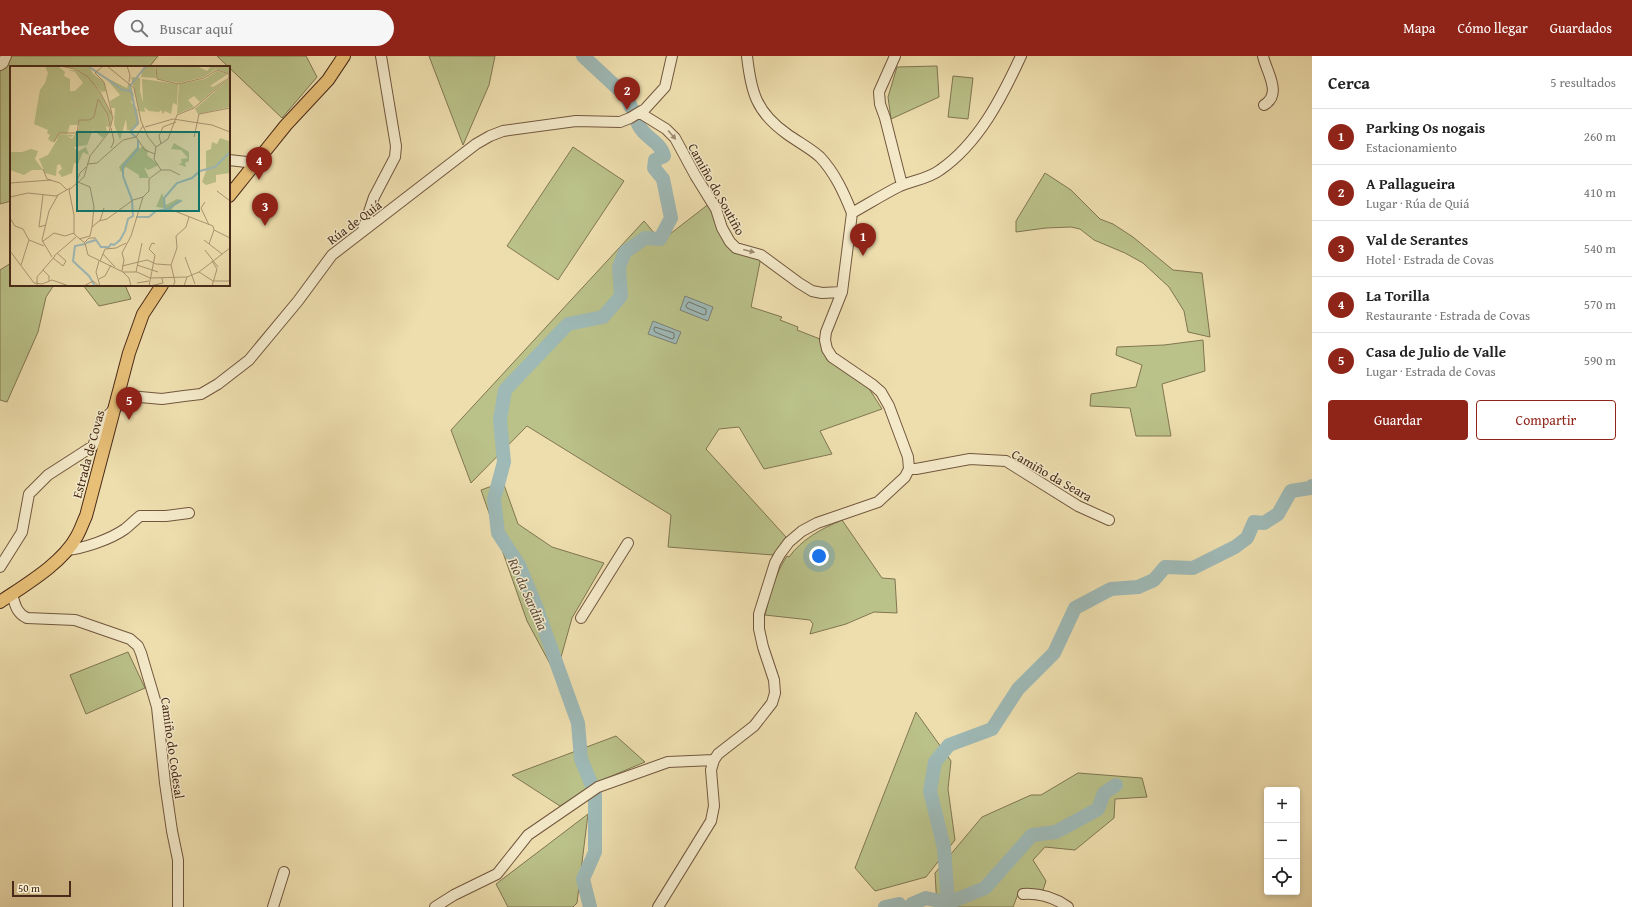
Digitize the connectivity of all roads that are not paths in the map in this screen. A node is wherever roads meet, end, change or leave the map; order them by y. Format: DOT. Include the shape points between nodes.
graph roads {
  1 [pos="6,56"];
  2 [pos="344,56"];
  3 [pos="381,56"];
  4 [pos="672,56"];
  5 [pos="747,56"];
  6 [pos="895,56"];
  7 [pos="1021,56"];
  8 [pos="1263,56"];
  9 [pos="0,65"];
  10 [pos="1264,105"];
  11 [pos="640,113"];
  12 [pos="230,160"];
  13 [pos="255,163"];
  14 [pos="902,185"];
  15 [pos="230,195"];
  16 [pos="852,212"];
  17 [pos="363,230"];
  18 [pos="161,286"];
  19 [pos="842,292"];
  20 [pos="118,394"];
  21 [pos="114,409"];
  22 [pos="909,469"];
  23 [pos="189,512"];
  24 [pos="1109,520"];
  25 [pos="628,543"];
  26 [pos="66,550"];
  27 [pos="0,567"];
  28 [pos="12,594"];
  29 [pos="0,602"];
  30 [pos="581,618"];
  31 [pos="714,760"];
  32 [pos="284,872"];
  33 [pos="1023,894"];
  34 [pos="178,907"];
  35 [pos="273,907"];
  36 [pos="435,907"];
  37 [pos="658,907"];
  38 [pos="1068,907"];
  1 -- 9 [label="street"];
  2 -- 13 [label="main road" via="328,80"];
  3 -- 17 [label="street" via="396,146 395,157 374,196"];
  4 -- 11 [label="street, Rúa de Quiá" via="665,87"];
  5 -- 16 [label="street" via="755,98 763,113 772,123 821,158 842,190"];
  6 -- 14 [label="street" via="879,92"];
  7 -- 14 [label="street" via="1006,89 980,129 956,157 922,180"];
  8 -- 10 [label="street" via="1272,82 1272,97"];
  11 -- 17 [label="street, Rúa de Quiá" via="620,122 576,121 490,136"];
  11 -- 19 [label="street, Camiño do Soutiño, one-way" via="666,129 675,138 716,209 722,228 736,248 761,255 812,290 822,293"];
  12 -- 13 [label="street"];
  13 -- 15 [label="main road"];
  14 -- 16 [label="street"];
  16 -- 19 [label="street"];
  17 -- 20 [label="street, Rúa de Quiá" via="332,255 249,360 218,384 201,394 162,399"];
  18 -- 20 [label="main road, Estrada de Covas" via="143,314"];
  19 -- 22 [label="street" via="826,332 827,349 832,357 881,392 889,406 908,457"];
  20 -- 21 [label="main road, Estrada de Covas"];
  21 -- 26 [label="main road, Estrada de Covas" via="86,516 77,537"];
  21 -- 27 [label="street" via="102,422 92,446 48,475 29,494 22,532"];
  22 -- 24 [label="street, Camiño da Seara" via="970,459 1006,461 1078,506"];
  22 -- 31 [label="street" via="905,477 878,502 802,531 780,554 759,614 762,647 774,680 775,693 772,703 754,726"];
  23 -- 26 [label="street" via="166,516 140,516 112,536 76,550"];
  25 -- 30 [label="street"];
  26 -- 28 [label="main road, Estrada de Covas" via="33,580"];
  28 -- 29 [label="main road, Estrada de Covas"];
  28 -- 34 [label="street, Camiño do Codesal" via="22,616 75,620 119,634 138,646 157,708 165,783 178,860"];
  31 -- 36 [label="street" via="668,762 598,787 528,835 497,874"];
  31 -- 37 [label="street" via="711,770 714,806 711,821"];
  32 -- 35 [label="street"];
  33 -- 38 [label="street" via="1032,893 1048,897"];
}
